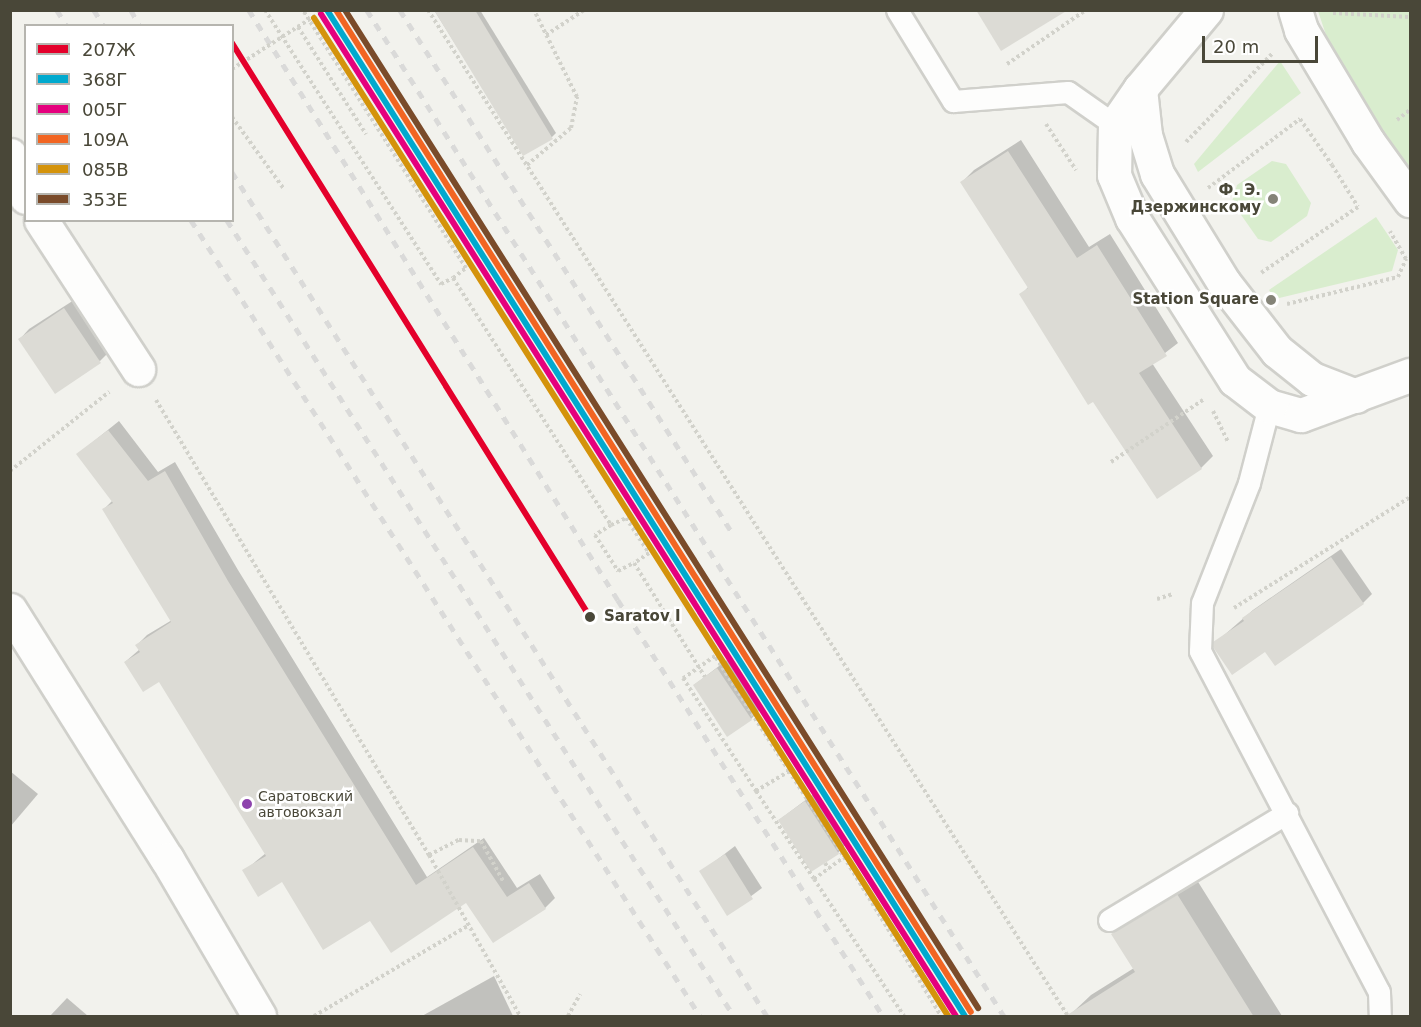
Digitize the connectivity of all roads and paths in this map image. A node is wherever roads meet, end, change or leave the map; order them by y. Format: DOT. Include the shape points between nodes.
graph roads {
  1 [pos="265,10"];
  2 [pos="303,10"];
  3 [pos="324,10"];
  4 [pos="428,10"];
  5 [pos="534,10"];
  6 [pos="584,10"];
  7 [pos="897,10"];
  8 [pos="1086,10"];
  9 [pos="1206,10"];
  10 [pos="1410,17"];
  11 [pos="1298,20"];
  12 [pos="298,27"];
  13 [pos="546,35"];
  14 [pos="234,68"];
  15 [pos="1001,69"];
  16 [pos="1140,89"];
  17 [pos="234,120"];
  18 [pos="1115,126"];
  19 [pos="366,134"];
  20 [pos="1179,150"];
  21 [pos="10,155"];
  22 [pos="527,165"];
  23 [pos="1202,181"];
  24 [pos="284,189"];
  25 [pos="24,192"];
  26 [pos="1410,200"];
  27 [pos="42,222"];
  28 [pos="1398,277"];
  29 [pos="453,278"];
  30 [pos="1263,283"];
  31 [pos="1278,306"];
  32 [pos="138,369"];
  33 [pos="1410,375"];
  34 [pos="1356,396"];
  35 [pos="1207,398"];
  36 [pos="1269,406"];
  37 [pos="1111,462"];
  38 [pos="10,471"];
  39 [pos="1410,497"];
  40 [pos="611,525"];
  41 [pos="634,563"];
  42 [pos="1181,591"];
  43 [pos="1157,599"];
  44 [pos="1233,609"];
  45 [pos="10,610"];
  46 [pos="697,666"];
  47 [pos="705,677"];
  48 [pos="789,771"];
  49 [pos="756,791"];
  50 [pos="1287,813"];
  51 [pos="429,855"];
  52 [pos="844,857"];
  53 [pos="825,863"];
  54 [pos="829,869"];
  55 [pos="814,879"];
  56 [pos="503,882"];
  57 [pos="1109,920"];
  58 [pos="469,925"];
  59 [pos="580,994"];
  60 [pos="259,1017"];
  61 [pos="314,1017"];
  62 [pos="520,1017"];
  63 [pos="568,1017"];
  64 [pos="904,1017"];
  65 [pos="941,1017"];
  66 [pos="1068,1017"];
  67 [pos="1380,1017"];
  1 -- 29 [label="path" via="441,284"];
  2 -- 29 [label="path" via="466,268"];
  3 -- 12 [label="path, bridge"];
  4 -- 22 [label="path"];
  5 -- 13 [label="path"];
  6 -- 13 [label="path"];
  7 -- 18 [label="lane" via="953,101 1068,92"];
  8 -- 15 [label="path"];
  9 -- 16 [label="street"];
  10 -- 11 [label="path" via="1330,12"];
  11 -- 20 [label="path" via="1279,46"];
  11 -- 26 [label="street" via="1368,142"];
  12 -- 14 [label="path, bridge"];
  12 -- 19 [label="path"];
  13 -- 22 [label="path" via="578,97 571,128"];
  16 -- 18 [label="street"];
  16 -- 34 [label="street" via="1145,135 1157,174 1224,283 1277,351 1312,379"];
  17 -- 24 [label="path"];
  18 -- 36 [label="street" via="1114,175 1132,218 1235,380"];
  21 -- 25 [label="street"];
  22 -- 66 [label="path"];
  23 -- 30 [label="path" via="1207,189 1300,119 1358,207 1258,276"];
  27 -- 32 [label="street"];
  28 -- 31 [label="path"];
  29 -- 40 [label="path"];
  32 -- 38 [label="path"];
  32 -- 51 [label="path"];
  33 -- 34 [label="street"];
  34 -- 36 [label="street" via="1301,414"];
  35 -- 37 [label="path"];
  36 -- 50 [label="lane" via="1249,483 1202,603 1200,651"];
  39 -- 44 [label="path"];
  40 -- 41 [label="path" via="626,518 649,552"];
  40 -- 41 [label="path" via="595,535 618,571"];
  41 -- 46 [label="path"];
  42 -- 43 [label="path"];
  45 -- 60 [label="street" via="167,860"];
  46 -- 47 [label="path"];
  46 -- 48 [label="path" via="715,656"];
  46 -- 49 [label="path" via="683,678"];
  48 -- 49 [label="path"];
  48 -- 52 [label="path"];
  49 -- 55 [label="path"];
  50 -- 57 [label="lane"];
  50 -- 67 [label="lane" via="1379,992"];
  51 -- 56 [label="path" via="459,840 481,841"];
  51 -- 58 [label="path"];
  52 -- 54 [label="path"];
  52 -- 65 [label="path"];
  53 -- 54 [label="path"];
  54 -- 55 [label="path"];
  55 -- 64 [label="path"];
  58 -- 61 [label="path"];
  58 -- 62 [label="path"];
  59 -- 63 [label="path"];
}
